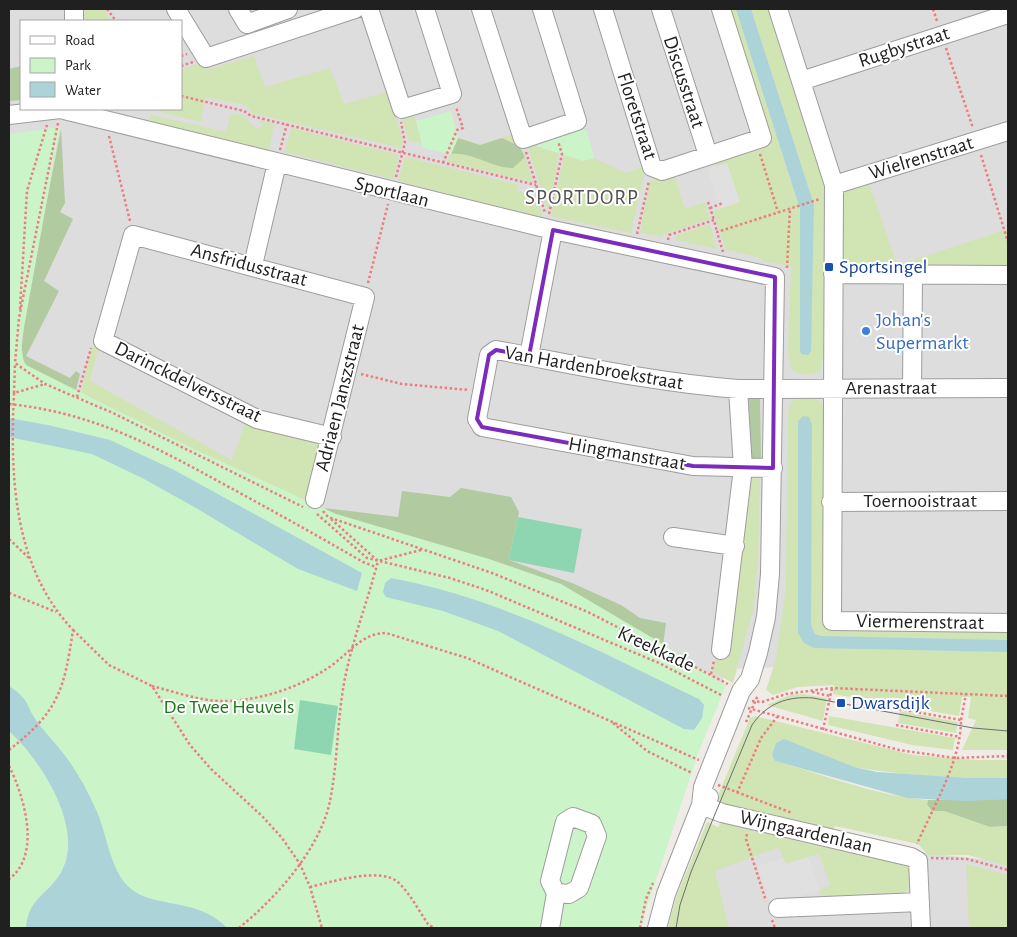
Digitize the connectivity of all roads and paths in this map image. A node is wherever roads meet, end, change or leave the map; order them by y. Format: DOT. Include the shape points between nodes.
graph roads {
  1 [pos="107,9"];
  2 [pos="176,9"];
  3 [pos="238,9"];
  4 [pos="288,9"];
  5 [pos="355,9"];
  6 [pos="369,9"];
  7 [pos="425,9"];
  8 [pos="481,9"];
  9 [pos="542,9"];
  10 [pos="603,9"];
  11 [pos="661,9"];
  12 [pos="721,9"];
  13 [pos="778,9"];
  14 [pos="933,9"];
  15 [pos="1008,14"];
  16 [pos="306,16"];
  17 [pos="115,20"];
  18 [pos="941,34"];
  19 [pos="801,81"];
  20 [pos="452,94"];
  21 [pos="182,96"];
  22 [pos="48,110"];
  23 [pos="55,110"];
  24 [pos="56,110"];
  25 [pos="60,110"];
  26 [pos="402,110"];
  27 [pos="9,115"];
  28 [pos="105,120"];
  29 [pos="287,124"];
  30 [pos="554,128"];
  31 [pos="1008,131"];
  32 [pos="522,139"];
  33 [pos="756,140"];
  34 [pos="977,141"];
  35 [pos="402,153"];
  36 [pos="708,155"];
  37 [pos="277,163"];
  38 [pos="443,163"];
  39 [pos="652,167"];
  40 [pos="536,185"];
  41 [pos="834,185"];
  42 [pos="392,192"];
  43 [pos="821,198"];
  44 [pos="708,202"];
  45 [pos="724,203"];
  46 [pos="710,208"];
  47 [pos="790,208"];
  48 [pos="778,212"];
  49 [pos="714,220"];
  50 [pos="553,230"];
  51 [pos="717,232"];
  52 [pos="133,235"];
  53 [pos="1008,242"];
  54 [pos="634,246"];
  55 [pos="664,253"];
  56 [pos="253,265"];
  57 [pos="727,266"];
  58 [pos="834,274"];
  59 [pos="913,274"];
  60 [pos="1008,274"];
  61 [pos="775,277"];
  62 [pos="365,297"];
  63 [pos="19,318"];
  64 [pos="103,341"];
  65 [pos="529,356"];
  66 [pos="15,363"];
  67 [pos="347,371"];
  68 [pos="46,384"];
  69 [pos="834,387"];
  70 [pos="774,388"];
  71 [pos="912,388"];
  72 [pos="1008,388"];
  73 [pos="738,389"];
  74 [pos="482,391"];
  75 [pos="14,393"];
  76 [pos="77,397"];
  77 [pos="9,404"];
  78 [pos="13,404"];
  79 [pos="482,427"];
  80 [pos="332,437"];
  81 [pos="744,468"];
  82 [pos="773,468"];
  83 [pos="1008,501"];
  84 [pos="831,502"];
  85 [pos="311,506"];
  86 [pos="328,517"];
  87 [pos="673,537"];
  88 [pos="9,539"];
  89 [pos="735,546"];
  90 [pos="422,550"];
  91 [pos="30,559"];
  92 [pos="378,561"];
  93 [pos="376,567"];
  94 [pos="9,593"];
  95 [pos="57,612"];
  96 [pos="1008,623"];
  97 [pos="74,630"];
  98 [pos="353,647"];
  99 [pos="717,657"];
  100 [pos="711,674"];
  101 [pos="152,686"];
  102 [pos="832,688"];
  103 [pos="810,692"];
  104 [pos="966,694"];
  105 [pos="830,696"];
  106 [pos="1008,696"];
  107 [pos="742,702"];
  108 [pos="899,709"];
  109 [pos="777,718"];
  110 [pos="611,720"];
  111 [pos="961,720"];
  112 [pos="896,725"];
  113 [pos="823,730"];
  114 [pos="960,737"];
  115 [pos="9,750"];
  116 [pos="1008,756"];
  117 [pos="954,758"];
  118 [pos="9,766"];
  119 [pos="708,775"];
  120 [pos="738,793"];
  121 [pos="701,806"];
  122 [pos="799,816"];
  123 [pos="746,839"];
  124 [pos="920,858"];
  125 [pos="300,864"];
  126 [pos="1008,870"];
  127 [pos="9,879"];
  128 [pos="310,887"];
  129 [pos="556,893"];
  130 [pos="920,902"];
  131 [pos="771,907"];
  132 [pos="239,928"];
  133 [pos="322,928"];
  134 [pos="434,928"];
  135 [pos="550,928"];
  136 [pos="657,928"];
  137 [pos="775,928"];
  138 [pos="922,928"];
  1 -- 17 [label="path"];
  2 -- 16 [label="street" via="206,58"];
  3 -- 4 [label="street" via="247,24"];
  5 -- 16 [label="street"];
  6 -- 26 [label="street"];
  7 -- 20 [label="street"];
  8 -- 32 [label="street"];
  9 -- 30 [label="street" via="577,121"];
  10 -- 39 [label="street, Floretstraat"];
  11 -- 36 [label="street, Discusstraat"];
  12 -- 33 [label="street" via="762,138"];
  13 -- 19 [label="street"];
  14 -- 18 [label="path"];
  15 -- 18 [label="street, Rugbystraat"];
  18 -- 19 [label="street, Rugbystraat"];
  18 -- 34 [label="path"];
  19 -- 41 [label="street"];
  20 -- 26 [label="street"];
  20 -- 38 [label="path" via="463,128 457,130"];
  21 -- 29 [label="path" via="244,110 251,116"];
  22 -- 27 [label="street, Sportlaan"];
  23 -- 63 [label="path" via="27,191"];
  24 -- 63 [label="path"];
  25 -- 28 [label="street, Sportlaan"];
  26 -- 35 [label="path" via="400,118 406,143"];
  28 -- 37 [label="street, Sportlaan"];
  28 -- 52 [label="path"];
  29 -- 35 [label="path"];
  29 -- 37 [label="path"];
  30 -- 32 [label="street"];
  30 -- 40 [label="path" via="562,154 547,223"];
  31 -- 34 [label="street, Wielrenstraat"];
  32 -- 40 [label="path"];
  33 -- 36 [label="street"];
  33 -- 48 [label="path"];
  34 -- 41 [label="street, Wielrenstraat"];
  34 -- 53 [label="path"];
  35 -- 38 [label="path"];
  35 -- 42 [label="path"];
  36 -- 39 [label="street, Floretstraat" via="662,171"];
  37 -- 42 [label="street, Sportlaan"];
  37 -- 56 [label="street"];
  38 -- 40 [label="path"];
  39 -- 54 [label="path"];
  41 -- 58 [label="street"];
  42 -- 50 [label="street, Sportlaan"];
  42 -- 62 [label="path"];
  43 -- 47 [label="path"];
  44 -- 46 [label="path"];
  45 -- 46 [label="path"];
  46 -- 49 [label="path"];
  47 -- 48 [label="path"];
  47 -- 61 [label="path" via="788,267"];
  48 -- 51 [label="path"];
  49 -- 51 [label="path"];
  49 -- 55 [label="path" via="669,235"];
  50 -- 54 [label="street, Sportlaan"];
  50 -- 65 [label="street"];
  51 -- 57 [label="path"];
  52 -- 56 [label="street, Ansfridusstraat"];
  52 -- 64 [label="street"];
  54 -- 55 [label="street, Sportlaan"];
  55 -- 57 [label="street, Sportlaan"];
  56 -- 62 [label="street, Ansfridusstraat"];
  57 -- 61 [label="street, Sportlaan"];
  58 -- 59 [label="street"];
  58 -- 69 [label="street"];
  59 -- 60 [label="street"];
  59 -- 71 [label="street"];
  61 -- 70 [label="street"];
  62 -- 67 [label="street, Adriaen Janszstraat"];
  63 -- 66 [label="path"];
  64 -- 76 [label="path" via="92,343"];
  64 -- 80 [label="street, Darinckdelversstraat" via="257,419"];
  65 -- 73 [label="street, Van Hardenbroekstraat" via="615,374"];
  65 -- 74 [label="street, Van Hardenbroekstraat" via="496,350 489,355"];
  66 -- 68 [label="path"];
  66 -- 75 [label="path"];
  67 -- 74 [label="path" via="402,384"];
  67 -- 80 [label="street, Adriaen Janszstraat"];
  68 -- 75 [label="path"];
  68 -- 76 [label="path"];
  69 -- 70 [label="street, Arenastraat"];
  69 -- 71 [label="street, Arenastraat"];
  69 -- 84 [label="street"];
  70 -- 73 [label="street, Van Hardenbroekstraat"];
  70 -- 82 [label="street"];
  71 -- 72 [label="street, Arenastraat"];
  73 -- 81 [label="street"];
  74 -- 79 [label="street, Van Hardenbroekstraat" via="477,420"];
  75 -- 78 [label="path"];
  76 -- 85 [label="path"];
  77 -- 78 [label="path"];
  78 -- 91 [label="path" via="16,510"];
  78 -- 93 [label="path" via="117,430"];
  79 -- 81 [label="street, Hingmanstraat" via="693,466"];
  80 -- 85 [label="street, Adriaen Janszstraat"];
  81 -- 82 [label="street, Hingmanstraat"];
  81 -- 89 [label="street"];
  82 -- 107 [label="street" via="766,617"];
  83 -- 84 [label="street, Toernooistraat"];
  84 -- 96 [label="street, Viermerenstraat" via="832,621"];
  85 -- 86 [label="path"];
  85 -- 92 [label="path, Kreekkade" via="367,558"];
  86 -- 90 [label="path"];
  86 -- 92 [label="path"];
  87 -- 89 [label="street"];
  88 -- 91 [label="path"];
  89 -- 99 [label="street"];
  90 -- 92 [label="path"];
  90 -- 100 [label="path" via="492,573 588,612"];
  91 -- 95 [label="path"];
  92 -- 93 [label="path"];
  92 -- 107 [label="path, Kreekkade" via="450,578 519,603"];
  93 -- 98 [label="path"];
  94 -- 95 [label="path"];
  95 -- 97 [label="path"];
  97 -- 101 [label="path" via="109,665"];
  97 -- 115 [label="path" via="66,678 57,700 45,717"];
  98 -- 101 [label="path" via="330,667 296,686 259,697 226,701"];
  98 -- 110 [label="path" via="373,633 386,633 467,658"];
  98 -- 125 [label="path" via="338,720 330,801 315,843"];
  99 -- 100 [label="path"];
  100 -- 107 [label="path" via="733,686 734,694"];
  101 -- 125 [label="path" via="190,745 262,816"];
  102 -- 103 [label="path"];
  102 -- 104 [label="path"];
  102 -- 105 [label="path"];
  103 -- 105 [label="path"];
  103 -- 107 [label="path" via="786,694 762,702"];
  104 -- 106 [label="path"];
  104 -- 111 [label="path"];
  105 -- 113 [label="path"];
  107 -- 109 [label="path, Kreekkade"];
  107 -- 119 [label="street"];
  108 -- 111 [label="path"];
  109 -- 113 [label="path, Kreekkade"];
  109 -- 120 [label="path" via="760,738"];
  110 -- 119 [label="path"];
  110 -- 119 [label="path" via="647,751"];
  111 -- 114 [label="path"];
  112 -- 114 [label="path"];
  113 -- 117 [label="path, Kreekkade" via="898,750"];
  114 -- 117 [label="path"];
  116 -- 117 [label="path, Kreekkade"];
  117 -- 124 [label="path" via="926,825"];
  118 -- 127 [label="path" via="16,780 26,822 27,842 23,860"];
  119 -- 120 [label="path"];
  119 -- 121 [label="street"];
  120 -- 122 [label="path"];
  121 -- 124 [label="street, Wijngaardenlaan"];
  121 -- 136 [label="street" via="666,894"];
  123 -- 131 [label="path"];
  124 -- 126 [label="path" via="967,859"];
  124 -- 130 [label="street"];
  125 -- 128 [label="path"];
  125 -- 132 [label="path" via="257,914"];
  128 -- 133 [label="path"];
  128 -- 134 [label="path" via="348,877 393,879"];
  129 -- 135 [label="street"];
  130 -- 131 [label="street"];
  130 -- 138 [label="street"];
  131 -- 137 [label="path"];
}
